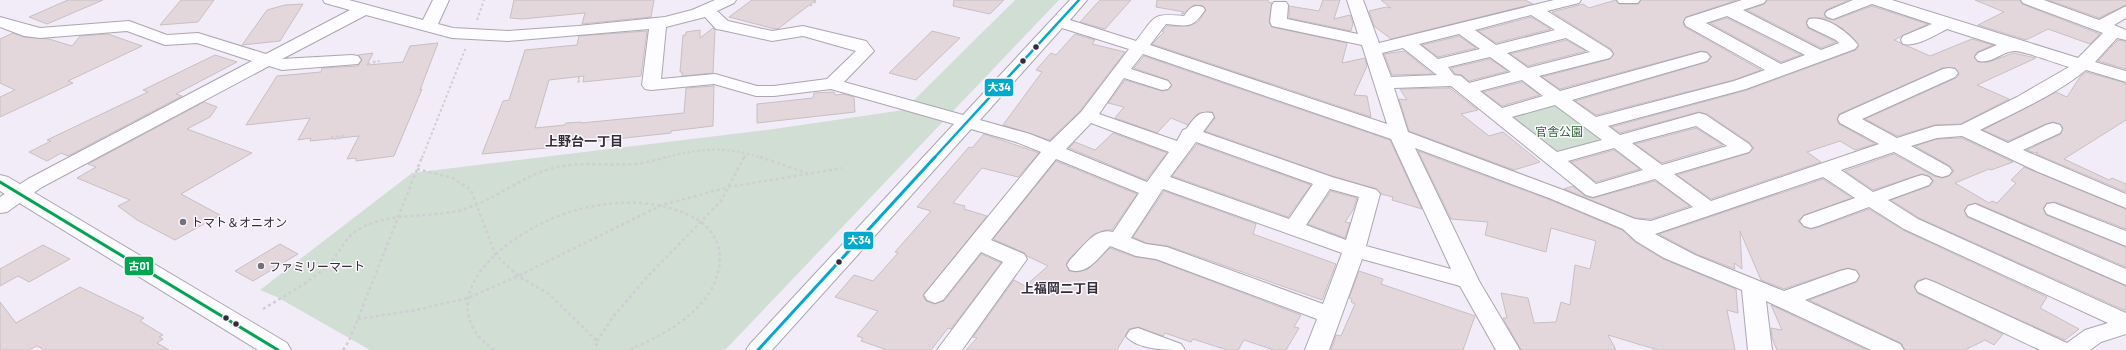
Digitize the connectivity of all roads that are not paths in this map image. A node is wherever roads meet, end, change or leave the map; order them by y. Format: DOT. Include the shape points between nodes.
graph roads {
  1 [pos="331,0"];
  2 [pos="728,0"];
  3 [pos="1079,0"];
  4 [pos="1355,0"];
  5 [pos="1573,0"];
  6 [pos="1625,0"];
  7 [pos="1632,0"];
  8 [pos="1758,0"];
  9 [pos="1867,0"];
  10 [pos="1876,0"];
  11 [pos="2029,0"];
  12 [pos="435,1"];
  13 [pos="1280,5"];
  14 [pos="1541,5"];
  15 [pos="364,9"];
  16 [pos="706,10"];
  17 [pos="1197,10"];
  18 [pos="1729,10"];
  19 [pos="2126,11"];
  20 [pos="1833,14"];
  21 [pos="0,22"];
  22 [pos="1059,22"];
  23 [pos="658,23"];
  24 [pos="1815,23"];
  25 [pos="1947,23"];
  26 [pos="428,27"];
  27 [pos="1462,28"];
  28 [pos="2113,31"];
  29 [pos="1569,32"];
  30 [pos="1909,40"];
  31 [pos="1406,42"];
  32 [pos="2013,45"];
  33 [pos="1370,46"];
  34 [pos="1139,47"];
  35 [pos="1494,51"];
  36 [pos="1820,56"];
  37 [pos="1701,57"];
  38 [pos="1984,58"];
  39 [pos="267,60"];
  40 [pos="360,62"];
  41 [pos="2083,64"];
  42 [pos="1436,65"];
  43 [pos="1780,70"];
  44 [pos="1120,71"];
  45 [pos="1524,73"];
  46 [pos="1949,73"];
  47 [pos="2126,78"];
  48 [pos="832,84"];
  49 [pos="1384,84"];
  50 [pos="1162,85"];
  51 [pos="1460,85"];
  52 [pos="1558,99"];
  53 [pos="1498,115"];
  54 [pos="1088,116"];
  55 [pos="1205,117"];
  56 [pos="966,122"];
  57 [pos="1593,124"];
  58 [pos="2053,129"];
  59 [pos="1965,130"];
  60 [pos="1399,135"];
  61 [pos="1185,142"];
  62 [pos="1617,142"];
  63 [pos="1896,146"];
  64 [pos="2008,150"];
  65 [pos="1052,151"];
  66 [pos="1554,159"];
  67 [pos="1827,170"];
  68 [pos="1942,171"];
  69 [pos="1658,172"];
  70 [pos="1325,181"];
  71 [pos="1922,181"];
  72 [pos="0,182"];
  73 [pos="1155,185"];
  74 [pos="1592,191"];
  75 [pos="21,193"];
  76 [pos="1872,200"];
  77 [pos="2126,202"];
  78 [pos="0,207"];
  79 [pos="1709,209"];
  80 [pos="2054,209"];
  81 [pos="1975,211"];
  82 [pos="1811,221"];
  83 [pos="1631,225"];
  84 [pos="1293,229"];
  85 [pos="2126,239"];
  86 [pos="1118,241"];
  87 [pos="978,242"];
  88 [pos="1354,250"];
  89 [pos="1078,265"];
  90 [pos="1848,276"];
  91 [pos="2126,278"];
  92 [pos="1468,281"];
  93 [pos="1753,286"];
  94 [pos="1926,287"];
  95 [pos="935,295"];
  96 [pos="1782,300"];
  97 [pos="1330,315"];
  98 [pos="2123,328"];
  99 [pos="1138,336"];
  100 [pos="278,350"];
  101 [pos="758,350"];
  102 [pos="950,350"];
  103 [pos="1173,350"];
  104 [pos="1317,350"];
  105 [pos="1508,350"];
  106 [pos="1760,350"];
  107 [pos="1892,350"];
  108 [pos="2061,350"];
  109 [pos="2073,350"];
  1 -- 15 [label="street"];
  2 -- 16 [label="street"];
  3 -- 22 [label="street"];
  4 -- 33 [label="street"];
  5 -- 14 [label="street"];
  6 -- 7 [label="street"];
  8 -- 18 [label="street"];
  9 -- 20 [label="street"];
  10 -- 25 [label="street"];
  11 -- 28 [label="street"];
  12 -- 26 [label="street"];
  13 -- 33 [label="street" via="1278,22"];
  14 -- 27 [label="street"];
  14 -- 29 [label="street"];
  15 -- 26 [label="street"];
  15 -- 39 [label="street"];
  16 -- 23 [label="street"];
  16 -- 48 [label="street" via="722,25 729,27 772,36 803,31 860,46 865,52"];
  17 -- 34 [label="street" via="1188,21 1162,19"];
  18 -- 36 [label="street"];
  18 -- 43 [label="street" via="1692,22"];
  19 -- 28 [label="street"];
  21 -- 39 [label="street" via="40,33 129,26 165,40 198,38"];
  22 -- 34 [label="street"];
  22 -- 56 [label="street"];
  23 -- 26 [label="street" via="508,36 452,33"];
  23 -- 48 [label="street" via="652,85 714,79 756,91 774,91"];
  24 -- 36 [label="street" via="1842,36 1849,45"];
  25 -- 30 [label="street"];
  25 -- 32 [label="street"];
  27 -- 31 [label="street"];
  27 -- 35 [label="street"];
  28 -- 41 [label="street"];
  29 -- 35 [label="street"];
  29 -- 45 [label="street" via="1604,54"];
  31 -- 33 [label="street"];
  31 -- 42 [label="street"];
  32 -- 38 [label="street"];
  32 -- 41 [label="street"];
  33 -- 49 [label="street"];
  34 -- 44 [label="street"];
  34 -- 60 [label="street"];
  35 -- 42 [label="street"];
  35 -- 45 [label="street"];
  36 -- 43 [label="street"];
  37 -- 52 [label="street"];
  39 -- 40 [label="street" via="292,66"];
  39 -- 75 [label="street" via="35,183"];
  41 -- 47 [label="street"];
  41 -- 59 [label="street" via="2024,102"];
  42 -- 51 [label="street"];
  43 -- 57 [label="street" via="1740,85"];
  44 -- 50 [label="street"];
  44 -- 54 [label="street"];
  45 -- 51 [label="street"];
  45 -- 52 [label="street"];
  46 -- 63 [label="street" via="1847,119"];
  48 -- 56 [label="street"];
  49 -- 51 [label="street"];
  49 -- 60 [label="street"];
  51 -- 53 [label="street"];
  52 -- 53 [label="street"];
  52 -- 57 [label="street"];
  53 -- 66 [label="street"];
  54 -- 61 [label="street"];
  54 -- 65 [label="street"];
  55 -- 61 [label="street"];
  56 -- 65 [label="street" via="1023,138"];
  56 -- 101 [label="street"];
  57 -- 62 [label="street"];
  58 -- 64 [label="street"];
  59 -- 63 [label="street" via="1936,132"];
  59 -- 64 [label="street"];
  60 -- 83 [label="street"];
  60 -- 92 [label="street"];
  61 -- 70 [label="street"];
  61 -- 73 [label="street"];
  62 -- 66 [label="street"];
  62 -- 69 [label="street"];
  62 -- 69 [label="street" via="1700,119 1742,148"];
  63 -- 67 [label="street"];
  63 -- 68 [label="street"];
  64 -- 77 [label="street"];
  65 -- 73 [label="street"];
  65 -- 87 [label="street"];
  66 -- 74 [label="street"];
  67 -- 76 [label="street"];
  67 -- 79 [label="street"];
  69 -- 74 [label="street"];
  69 -- 79 [label="street"];
  70 -- 84 [label="street"];
  70 -- 88 [label="street" via="1370,194"];
  71 -- 76 [label="street"];
  72 -- 75 [label="main road"];
  73 -- 84 [label="street"];
  73 -- 86 [label="street"];
  74 -- 83 [label="street"];
  75 -- 78 [label="street"];
  75 -- 100 [label="main road"];
  76 -- 82 [label="street"];
  76 -- 98 [label="street" via="1911,224"];
  79 -- 83 [label="street" via="1652,228"];
  80 -- 85 [label="street"];
  81 -- 91 [label="street"];
  83 -- 93 [label="street" via="1642,236 1666,249"];
  84 -- 88 [label="street"];
  86 -- 89 [label="street" via="1106,237"];
  86 -- 97 [label="street" via="1144,251 1159,252"];
  87 -- 95 [label="street"];
  87 -- 102 [label="street" via="1016,259"];
  88 -- 92 [label="street"];
  88 -- 97 [label="street"];
  90 -- 96 [label="street"];
  92 -- 105 [label="street"];
  93 -- 96 [label="street"];
  93 -- 106 [label="street"];
  94 -- 108 [label="street"];
  96 -- 107 [label="street"];
  97 -- 104 [label="street"];
  98 -- 109 [label="street" via="2093,336"];
  99 -- 103 [label="street"];
}
